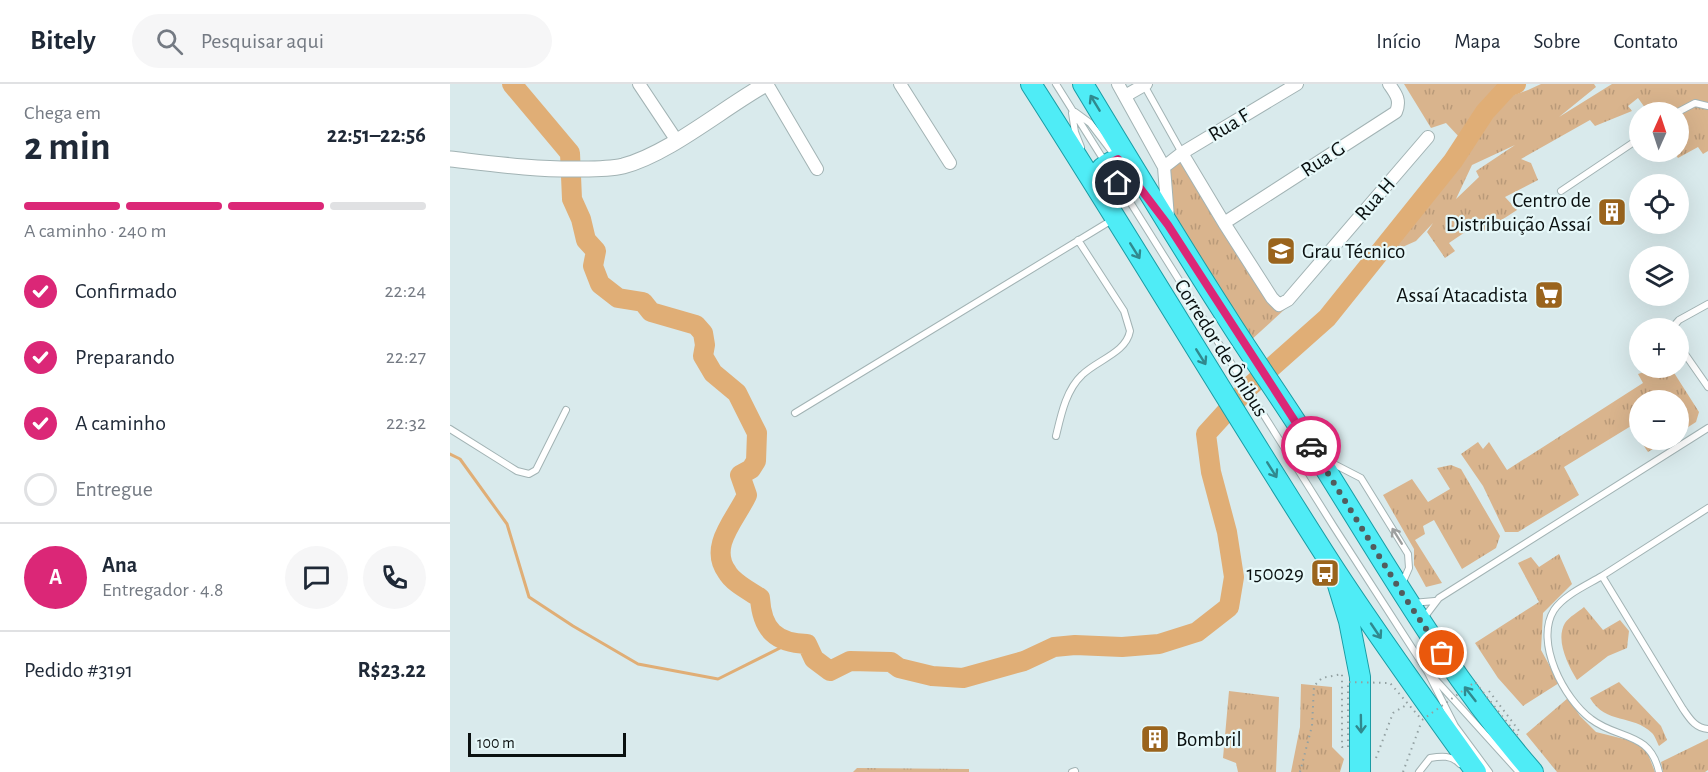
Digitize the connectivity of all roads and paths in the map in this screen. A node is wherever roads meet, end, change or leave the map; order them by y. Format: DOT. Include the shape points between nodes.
graph roads {
  1 [pos="639,84"];
  2 [pos="766,84"];
  3 [pos="900,84"];
  4 [pos="1031,84"];
  5 [pos="1056,84"];
  6 [pos="1083,84"];
  7 [pos="1145,84"];
  8 [pos="1297,84"];
  9 [pos="1389,84"];
  10 [pos="1121,88"];
  11 [pos="1689,106"];
  12 [pos="1708,106"];
  13 [pos="1072,110"];
  14 [pos="1428,137"];
  15 [pos="677,141"];
  16 [pos="1629,145"];
  17 [pos="1182,153"];
  18 [pos="450,159"];
  19 [pos="1118,161"];
  20 [pos="950,163"];
  21 [pos="1164,167"];
  22 [pos="817,169"];
  23 [pos="1094,182"];
  24 [pos="1561,191"];
  25 [pos="1115,219"];
  26 [pos="1224,223"];
  27 [pos="1168,225"];
  28 [pos="1078,240"];
  29 [pos="1708,304"];
  30 [pos="1683,318"];
  31 [pos="1689,360"];
  32 [pos="1708,387"];
  33 [pos="566,410"];
  34 [pos="795,413"];
  35 [pos="1708,428"];
  36 [pos="450,429"];
  37 [pos="1056,436"];
  38 [pos="1708,508"];
  39 [pos="1332,565"];
  40 [pos="1602,576"];
  41 [pos="1405,597"];
  42 [pos="1436,601"];
  43 [pos="1421,622"];
  44 [pos="1427,671"];
  45 [pos="1408,704"];
  46 [pos="1422,720"];
  47 [pos="1708,729"];
  48 [pos="1518,736"];
  49 [pos="1367,767"];
  50 [pos="1300,772"];
  51 [pos="1403,772"];
  52 [pos="1419,772"];
  53 [pos="1469,772"];
  54 [pos="1476,772"];
  55 [pos="1489,772"];
  56 [pos="1519,772"];
  57 [pos="1533,772"];
  58 [pos="1659,772"];
  1 -- 15 [label="street"];
  2 -- 15 [label="street"];
  2 -- 22 [label="street"];
  3 -- 20 [label="street"];
  4 -- 23 [label="highway"];
  5 -- 13 [label="lane, Corredor de Ônibus"];
  19 -- 6 [label="highway, one-way"];
  7 -- 10 [label="street"];
  7 -- 17 [label="lane"];
  8 -- 17 [label="street, Rua F"];
  9 -- 26 [label="street, Rua G" via="1399,98 1396,112"];
  10 -- 21 [label="street"];
  11 -- 12 [label="lane" via="1695,103"];
  13 -- 19 [label="lane, Corredor de Ônibus"];
  13 -- 19 [label="lane" via="1090,123"];
  13 -- 23 [label="lane" via="1075,132"];
  14 -- 26 [label="street, Rua H" via="1288,300 1279,305"];
  15 -- 18 [label="street" via="624,166 599,169 547,170"];
  16 -- 24 [label="lane"];
  17 -- 21 [label="street, Rua F"];
  17 -- 26 [label="street"];
  19 -- 23 [label="highway" via="1099,170"];
  19 -- 27 [label="highway"];
  19 -- 44 [label="lane, Corredor de Ônibus" via="1334,527"];
  21 -- 27 [label="street"];
  23 -- 25 [label="highway"];
  25 -- 28 [label="lane"];
  25 -- 39 [label="highway, one-way"];
  41 -- 27 [label="highway, one-way"];
  28 -- 34 [label="lane"];
  28 -- 37 [label="lane" via="1124,311 1130,331 1124,345 1081,375 1064,403"];
  29 -- 30 [label="lane"];
  31 -- 32 [label="lane"];
  33 -- 36 [label="lane" via="536,470 529,474 517,471"];
  35 -- 42 [label="lane"];
  38 -- 40 [label="lane"];
  39 -- 49 [label="highway, one-way" via="1360,677"];
  39 -- 54 [label="highway, one-way"];
  40 -- 47 [label="lane" via="1683,709 1694,724"];
  40 -- 58 [label="lane" via="1556,608 1550,618 1547,648 1574,701 1590,719 1637,739 1649,749"];
  41 -- 42 [label="lane"];
  41 -- 43 [label="highway"];
  42 -- 43 [label="lane"];
  57 -- 43 [label="highway, one-way" via="1463,685"];
  44 -- 55 [label="lane, Corredor de Ônibus" via="1455,726"];
  44 -- 56 [label="lane, Corredor de Ônibus"];
  45 -- 46 [label="path, bridge"];
  45 -- 49 [label="path" via="1393,713"];
  45 -- 50 [label="path, bridge" via="1390,683 1348,682 1348,747 1342,747 1342,674 1322,678 1314,686 1312,726"];
  46 -- 48 [label="path, bridge" via="1475,682"];
  46 -- 51 [label="path"];
  52 -- 53 [label="lane" via="1430,758 1443,756 1457,760"];
}
